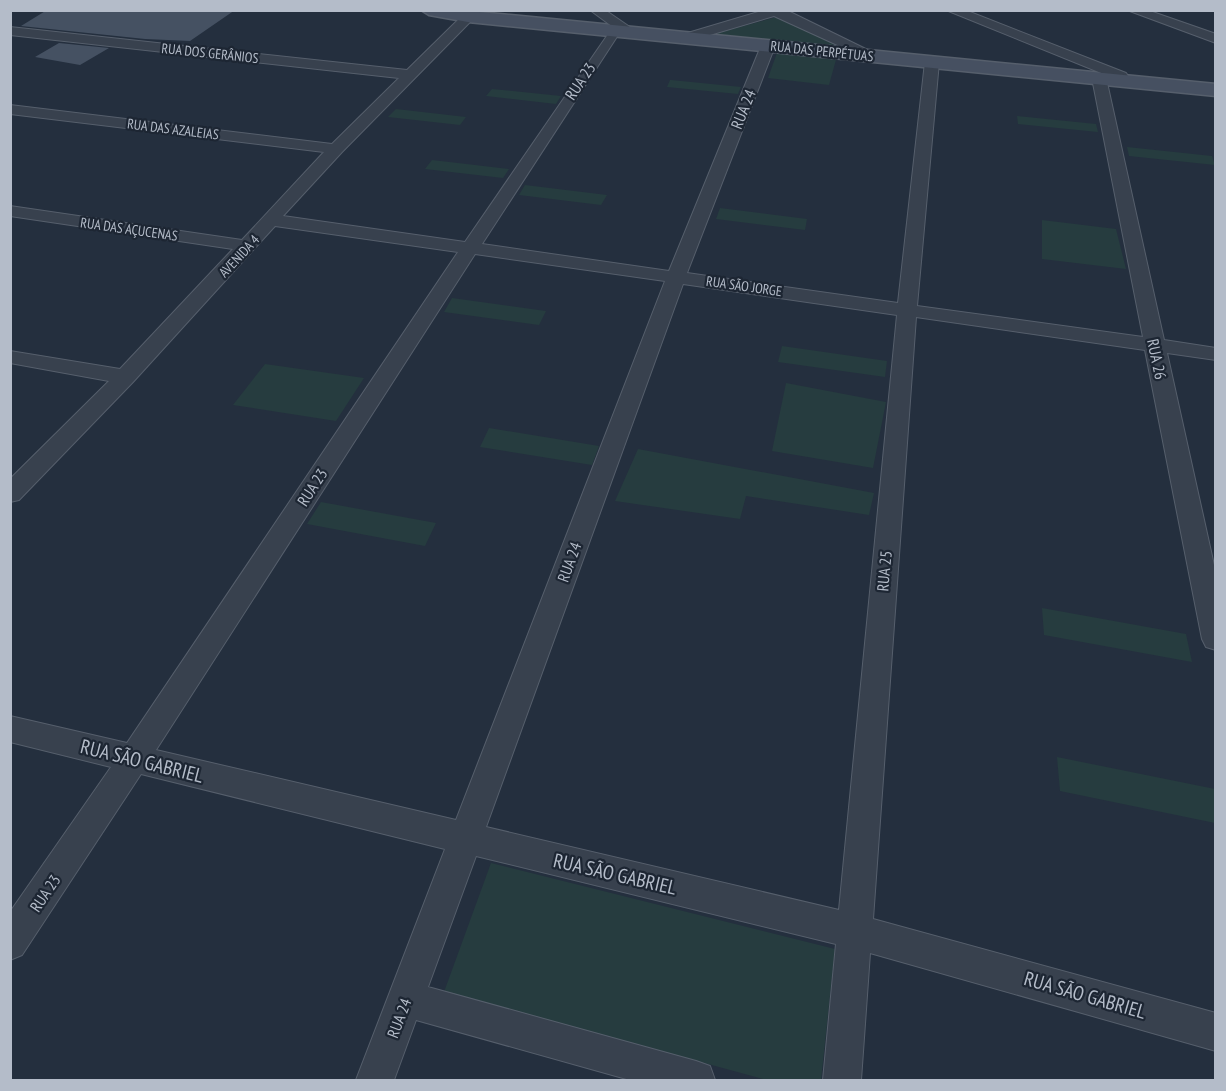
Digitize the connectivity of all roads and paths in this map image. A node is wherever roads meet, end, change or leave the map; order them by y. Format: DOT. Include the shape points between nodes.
graph roads {
  1 [pos="429,10"];
  2 [pos="596,10"];
  3 [pos="952,10"];
  4 [pos="1133,10"];
  5 [pos="776,11"];
  6 [pos="468,17"];
  7 [pos="10,31"];
  8 [pos="622,31"];
  9 [pos="686,38"];
  10 [pos="1215,39"];
  11 [pos="768,46"];
  12 [pos="873,56"];
  13 [pos="932,62"];
  14 [pos="410,75"];
  15 [pos="1099,78"];
  16 [pos="1135,81"];
  17 [pos="1215,90"];
  18 [pos="10,109"];
  19 [pos="336,149"];
  20 [pos="10,212"];
  21 [pos="273,220"];
  22 [pos="248,246"];
  23 [pos="468,248"];
  24 [pos="676,277"];
  25 [pos="906,309"];
  26 [pos="1154,346"];
  27 [pos="1215,354"];
  28 [pos="10,357"];
  29 [pos="125,377"];
  30 [pos="10,494"];
  31 [pos="1215,639"];
  32 [pos="10,729"];
  33 [pos="135,759"];
  34 [pos="466,839"];
  35 [pos="854,931"];
  36 [pos="10,944"];
  37 [pos="406,999"];
  38 [pos="1215,1032"];
  39 [pos="375,1080"];
  40 [pos="696,1080"];
  41 [pos="842,1080"];
  1 -- 6 [label="street, RUA DAS PERPÉTUAS"];
  2 -- 8 [label="street"];
  3 -- 16 [label="street"];
  4 -- 10 [label="street"];
  5 -- 9 [label="street"];
  5 -- 12 [label="street"];
  6 -- 8 [label="street, RUA DAS PERPÉTUAS"];
  6 -- 14 [label="street, AVENIDA 4"];
  7 -- 14 [label="street, RUA DOS GERÂNIOS"];
  8 -- 9 [label="street, RUA DAS PERPÉTUAS"];
  8 -- 23 [label="street, RUA 23"];
  9 -- 11 [label="street, RUA DAS PERPÉTUAS"];
  11 -- 12 [label="street, RUA DAS PERPÉTUAS"];
  11 -- 24 [label="street, RUA 24"];
  12 -- 13 [label="street, RUA DAS PERPÉTUAS"];
  13 -- 15 [label="street, RUA DAS PERPÉTUAS"];
  13 -- 25 [label="street, RUA 25"];
  14 -- 19 [label="street, AVENIDA 4"];
  15 -- 16 [label="street, RUA DAS PERPÉTUAS"];
  15 -- 26 [label="street, RUA 26"];
  16 -- 17 [label="street, RUA DAS PERPÉTUAS"];
  18 -- 19 [label="street, RUA DAS AZALEIAS"];
  19 -- 21 [label="street, AVENIDA 4"];
  20 -- 22 [label="street, RUA DAS AÇUCENAS"];
  21 -- 22 [label="street, AVENIDA 4"];
  21 -- 23 [label="street, RUA SÃO JORGE"];
  22 -- 29 [label="street, AVENIDA 4"];
  23 -- 24 [label="street, RUA SÃO JORGE"];
  23 -- 33 [label="street, RUA 23"];
  24 -- 25 [label="street, RUA SÃO JORGE"];
  24 -- 34 [label="street, RUA 24"];
  25 -- 26 [label="street, RUA SÃO JORGE"];
  25 -- 35 [label="street, RUA 25"];
  26 -- 27 [label="street, RUA SÃO JORGE"];
  26 -- 31 [label="street, RUA 26"];
  28 -- 29 [label="street"];
  29 -- 30 [label="street, AVENIDA 4"];
  32 -- 33 [label="street, RUA SÃO GABRIEL"];
  33 -- 34 [label="street, RUA SÃO GABRIEL"];
  33 -- 36 [label="street, RUA 23"];
  34 -- 35 [label="street, RUA SÃO GABRIEL"];
  34 -- 37 [label="street, RUA 24"];
  35 -- 38 [label="street, RUA SÃO GABRIEL"];
  35 -- 41 [label="street, RUA 25"];
  37 -- 39 [label="street, RUA 24"];
  37 -- 40 [label="street"];
}
